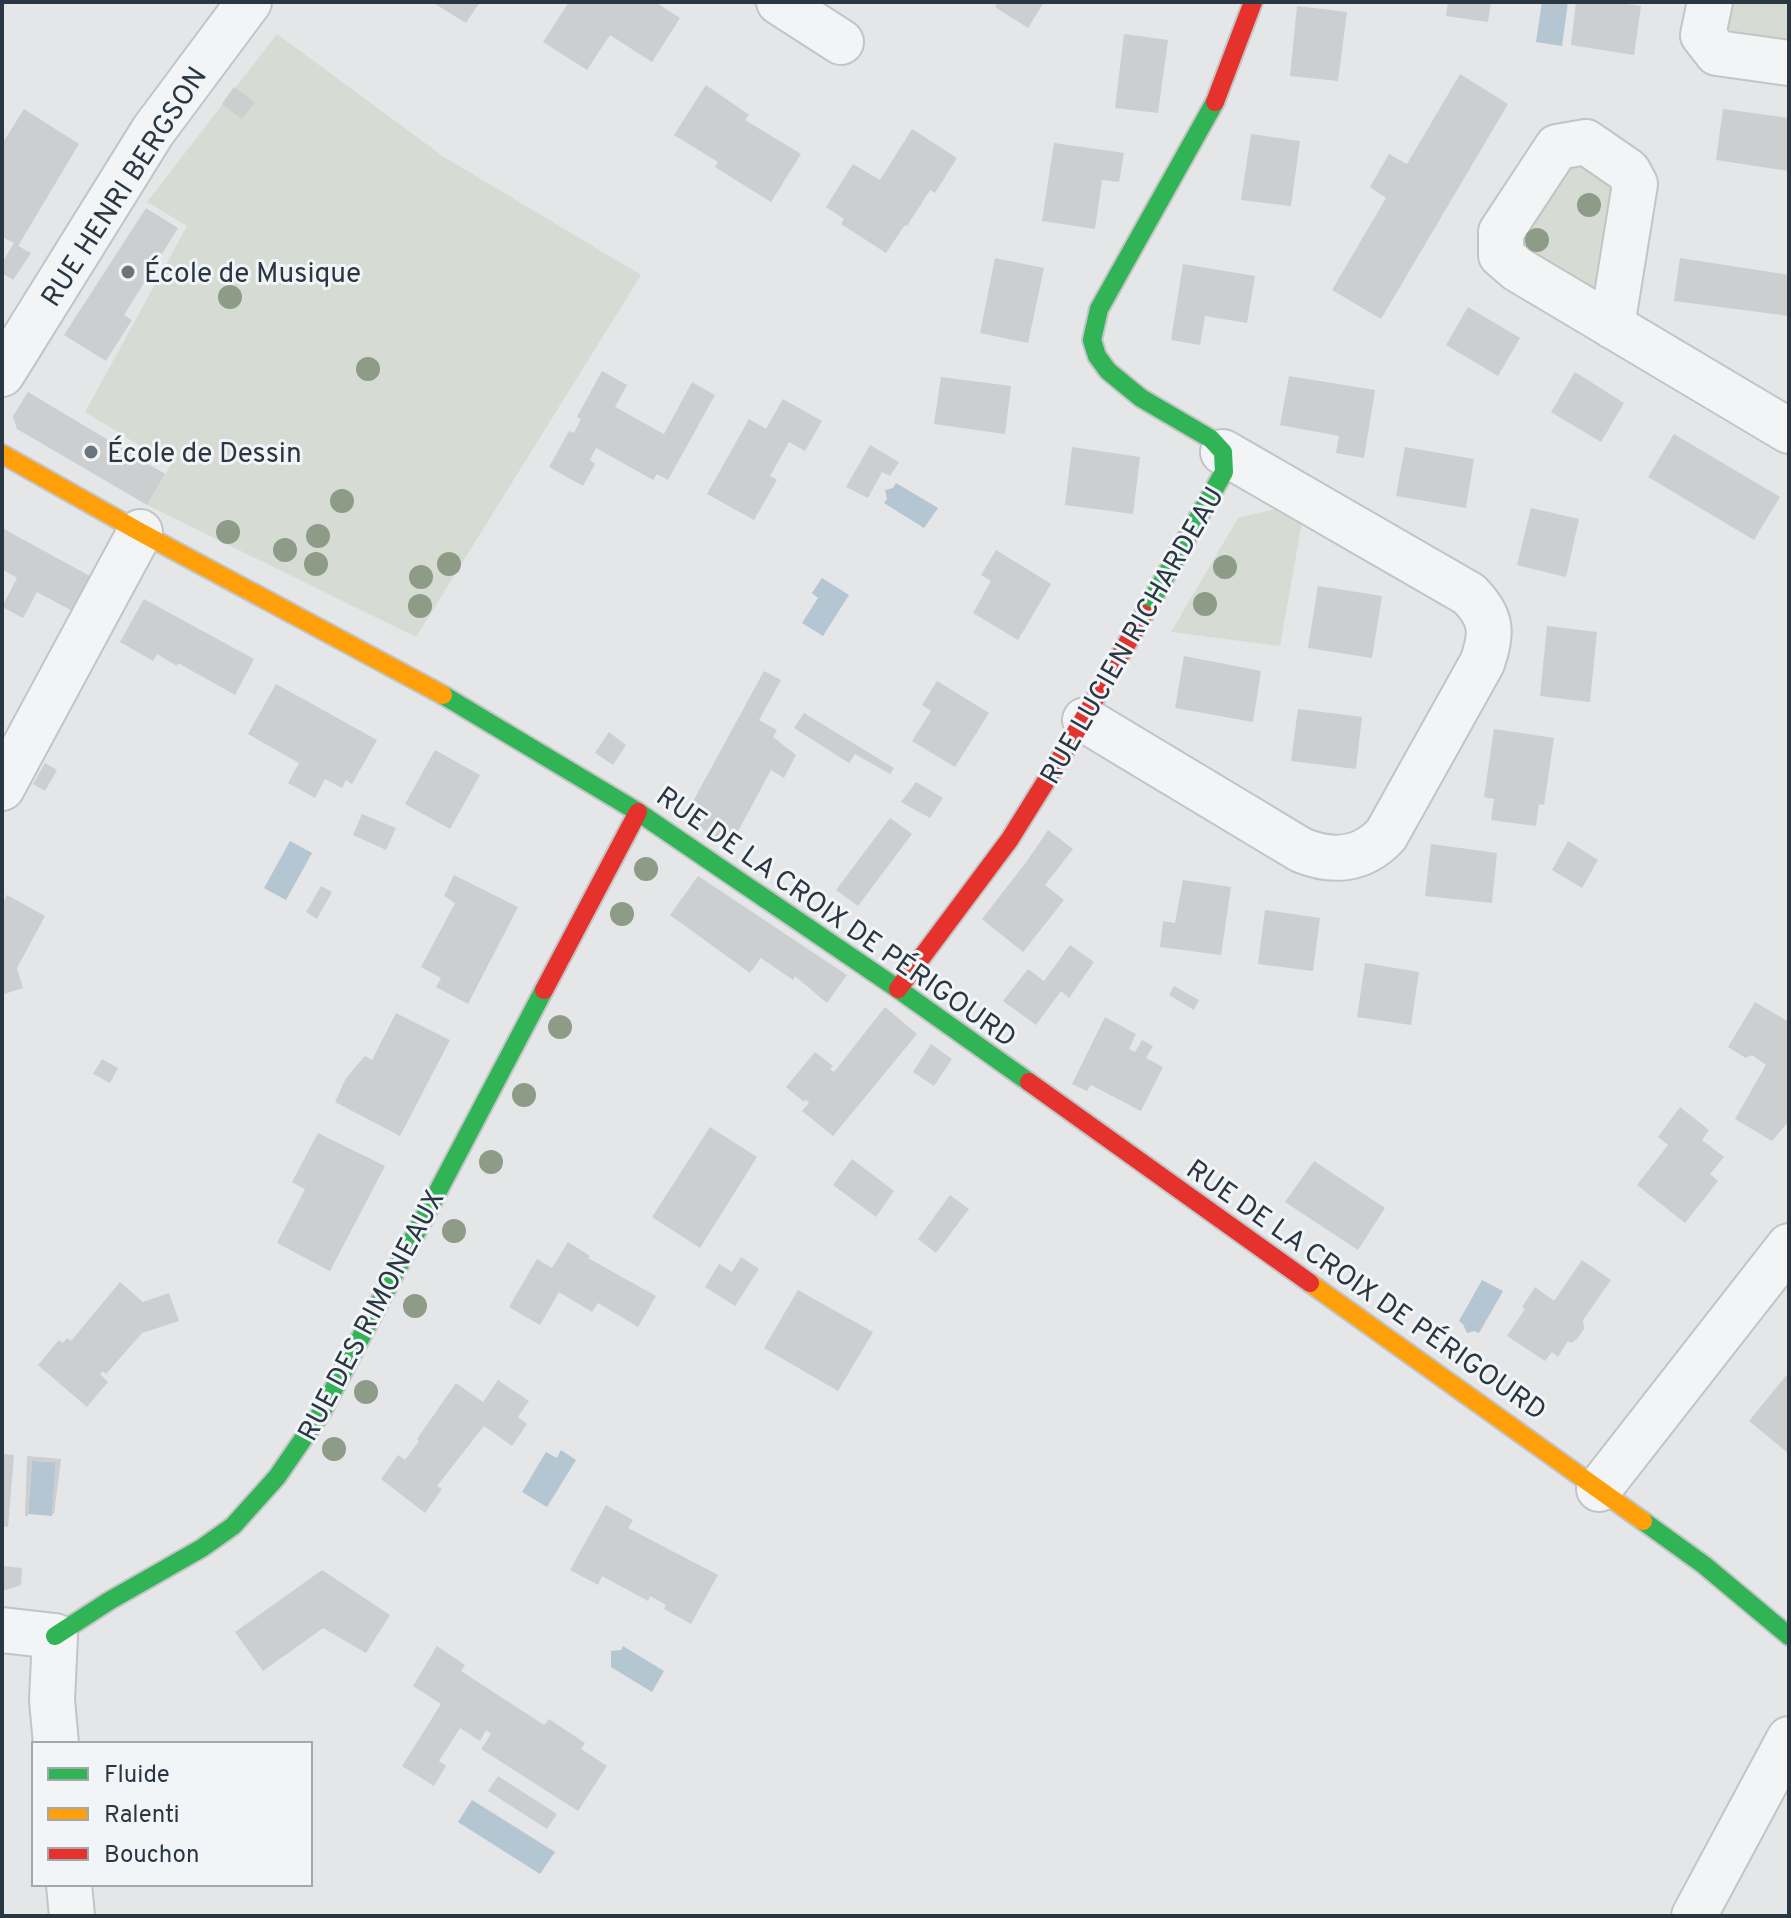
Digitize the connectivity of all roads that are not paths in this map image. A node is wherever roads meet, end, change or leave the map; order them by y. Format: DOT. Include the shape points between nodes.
graph roads {
  1 [pos="249,2"];
  2 [pos="779,2"];
  3 [pos="1253,2"];
  4 [pos="1710,2"];
  5 [pos="841,42"];
  6 [pos="1789,63"];
  7 [pos="1612,326"];
  8 [pos="2,374"];
  9 [pos="1789,431"];
  10 [pos="1223,452"];
  11 [pos="2,454"];
  12 [pos="140,532"];
  13 [pos="1085,720"];
  14 [pos="2,788"];
  15 [pos="638,812"];
  16 [pos="898,989"];
  17 [pos="1789,1246"];
  18 [pos="1599,1489"];
  19 [pos="2,1630"];
  20 [pos="55,1636"];
  21 [pos="1789,1636"];
  22 [pos="1789,1739"];
  23 [pos="56,1742"];
  24 [pos="69,1886"];
  25 [pos="72,1916"];
  26 [pos="1694,1916"];
  1 -- 8 [label="street, RUE HENRI BERGSON" via="153,131"];
  2 -- 5 [label="street"];
  3 -- 10 [label="street, RUE LUCIEN RICHARDEAU" via="1212,110 1099,309 1092,340 1121,386 1211,439"];
  4 -- 6 [label="street" via="1703,35 1717,53"];
  7 -- 9 [label="street"];
  10 -- 13 [label="street, RUE LUCIEN RICHARDEAU" via="1224,472"];
  10 -- 13 [label="street" via="1469,594 1488,623 1490,642 1482,663 1386,835 1362,854 1338,859 1301,850"];
  11 -- 12 [label="street, RUE DE LA CROIX DE PÉRIGOURD"];
  12 -- 14 [label="street"];
  12 -- 15 [label="street, RUE DE LA CROIX DE PÉRIGOURD" via="449,698"];
  13 -- 16 [label="street, RUE LUCIEN RICHARDEAU" via="1009,841"];
  15 -- 16 [label="street, RUE DE LA CROIX DE PÉRIGOURD"];
  15 -- 20 [label="street, RUE DES RIMONEAUX" via="321,1413 290,1461 247,1513 216,1537"];
  16 -- 18 [label="street, RUE DE LA CROIX DE PÉRIGOURD"];
  17 -- 18 [label="street"];
  18 -- 21 [label="street, RUE DE LA CROIX DE PÉRIGOURD" via="1704,1565"];
  19 -- 20 [label="street"];
  20 -- 23 [label="street"];
  22 -- 26 [label="street"];
  24 -- 25 [label="street"];
}
